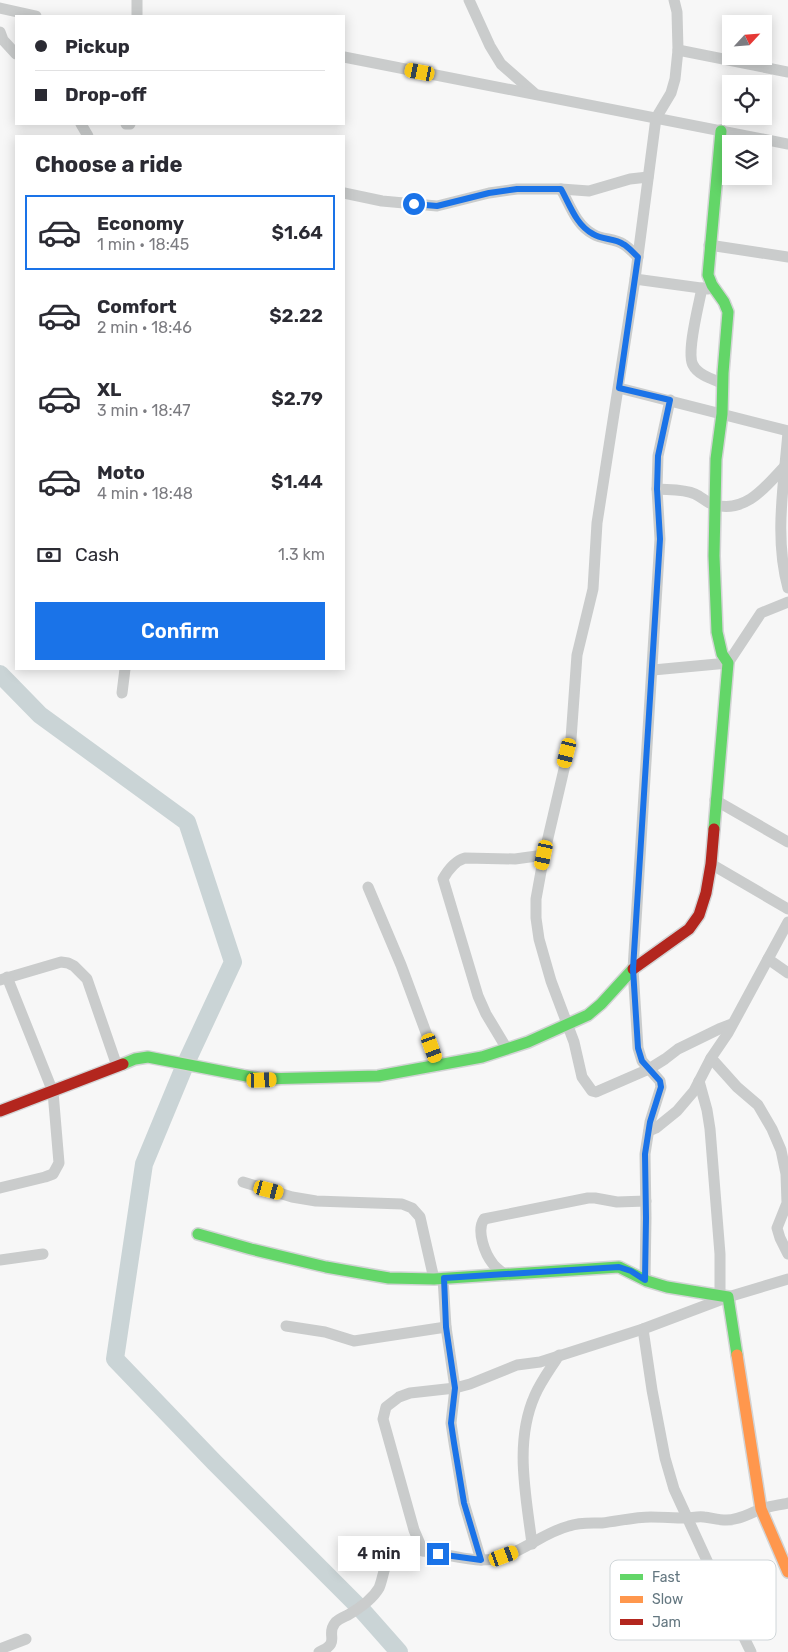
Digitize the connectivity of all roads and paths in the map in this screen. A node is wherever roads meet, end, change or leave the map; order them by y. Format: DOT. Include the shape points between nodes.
graph roads {
  1 [pos="137,0"];
  2 [pos="467,0"];
  3 [pos="674,0"];
  4 [pos="1,11"];
  5 [pos="29,15"];
  6 [pos="137,15"];
  7 [pos="0,32"];
  8 [pos="678,50"];
  9 [pos="15,53"];
  10 [pos="345,57"];
  11 [pos="788,72"];
  12 [pos="534,93"];
  13 [pos="656,118"];
  14 [pos="721,131"];
  15 [pos="788,144"];
  16 [pos="648,177"];
  17 [pos="561,189"];
  18 [pos="345,193"];
  19 [pos="641,234"];
  20 [pos="622,243"];
  21 [pos="709,245"];
  22 [pos="638,257"];
  23 [pos="788,257"];
  24 [pos="635,279"];
  25 [pos="702,288"];
  26 [pos="716,291"];
  27 [pos="722,383"];
  28 [pos="619,388"];
  29 [pos="670,400"];
  30 [pos="722,414"];
  31 [pos="788,432"];
  32 [pos="785,466"];
  33 [pos="657,489"];
  34 [pos="714,505"];
  35 [pos="788,588"];
  36 [pos="788,602"];
  37 [pos="728,664"];
  38 [pos="125,670"];
  39 [pos="653,670"];
  40 [pos="122,693"];
  41 [pos="715,800"];
  42 [pos="788,842"];
  43 [pos="544,855"];
  44 [pos="711,864"];
  45 [pos="368,888"];
  46 [pos="788,909"];
  47 [pos="788,922"];
  48 [pos="768,959"];
  49 [pos="633,969"];
  50 [pos="788,973"];
  51 [pos="3,978"];
  52 [pos="732,1024"];
  53 [pos="568,1025"];
  54 [pos="507,1048"];
  55 [pos="711,1058"];
  56 [pos="438,1065"];
  57 [pos="117,1066"];
  58 [pos="650,1069"];
  59 [pos="699,1081"];
  60 [pos="53,1092"];
  61 [pos="0,1111"];
  62 [pos="649,1130"];
  63 [pos="787,1173"];
  64 [pos="242,1182"];
  65 [pos="0,1188"];
  66 [pos="646,1201"];
  67 [pos="198,1234"];
  68 [pos="43,1254"];
  69 [pos="788,1254"];
  70 [pos="0,1260"];
  71 [pos="505,1275"];
  72 [pos="439,1279"];
  73 [pos="788,1279"];
  74 [pos="645,1280"];
  75 [pos="724,1296"];
  76 [pos="286,1326"];
  77 [pos="446,1327"];
  78 [pos="643,1329"];
  79 [pos="559,1355"];
  80 [pos="455,1388"];
  81 [pos="788,1503"];
  82 [pos="762,1509"];
  83 [pos="687,1518"];
  84 [pos="414,1530"];
  85 [pos="532,1544"];
  86 [pos="405,1548"];
  87 [pos="423,1551"];
  88 [pos="481,1560"];
  89 [pos="707,1560"];
  90 [pos="788,1572"];
  91 [pos="26,1639"];
  92 [pos="745,1640"];
  93 [pos="0,1649"];
  94 [pos="319,1652"];
  95 [pos="751,1652"];
  1 -- 6 [label="street"];
  2 -- 12 [label="street" via="501,64"];
  3 -- 8 [label="street"];
  4 -- 5 [label="street"];
  7 -- 9 [label="street"];
  8 -- 11 [label="street"];
  8 -- 13 [label="street" via="671,94"];
  10 -- 12 [label="street"];
  12 -- 13 [label="street"];
  13 -- 14 [label="street"];
  13 -- 16 [label="street"];
  14 -- 15 [label="street"];
  14 -- 21 [label="street"];
  16 -- 17 [label="street" via="590,191"];
  16 -- 19 [label="street"];
  17 -- 18 [label="street" via="517,189 437,206 382,201"];
  17 -- 20 [label="street" via="583,227 603,239"];
  19 -- 20 [label="street"];
  19 -- 22 [label="street"];
  20 -- 22 [label="street"];
  21 -- 23 [label="street"];
  21 -- 26 [label="street" via="708,275"];
  22 -- 24 [label="street"];
  24 -- 25 [label="street"];
  24 -- 28 [label="street"];
  25 -- 26 [label="street"];
  25 -- 27 [label="street" via="691,360 698,371"];
  26 -- 27 [label="street" via="728,312"];
  27 -- 30 [label="street"];
  28 -- 29 [label="street"];
  28 -- 43 [label="street" via="597,524 593,589 578,655 571,739"];
  29 -- 30 [label="street"];
  29 -- 33 [label="street" via="658,456"];
  30 -- 31 [label="street"];
  30 -- 34 [label="street"];
  31 -- 32 [label="street"];
  32 -- 34 [label="street" via="747,502 734,506"];
  32 -- 35 [label="street" via="780,532"];
  33 -- 34 [label="street" via="689,492"];
  33 -- 39 [label="street" via="660,539"];
  34 -- 37 [label="street" via="717,632"];
  36 -- 37 [label="street" via="761,613"];
  37 -- 39 [label="street"];
  37 -- 41 [label="street"];
  38 -- 40 [label="street"];
  39 -- 49 [label="street"];
  41 -- 42 [label="street"];
  41 -- 44 [label="street"];
  43 -- 53 [label="street" via="536,918 551,981"];
  43 -- 54 [label="street" via="515,859 465,858 448,871 443,880 478,996"];
  44 -- 46 [label="street"];
  44 -- 49 [label="street" via="699,916 689,929"];
  45 -- 56 [label="street"];
  47 -- 48 [label="street"];
  48 -- 50 [label="street"];
  48 -- 52 [label="street"];
  49 -- 53 [label="street" via="601,1004"];
  49 -- 58 [label="street" via="638,1048 642,1061"];
  51 -- 57 [label="street" via="61,962 74,966 87,979"];
  51 -- 60 [label="street"];
  52 -- 55 [label="street"];
  52 -- 58 [label="street" via="678,1049"];
  53 -- 54 [label="street"];
  53 -- 58 [label="street" via="582,1077 592,1091"];
  54 -- 56 [label="street" via="482,1057"];
  55 -- 59 [label="street"];
  55 -- 63 [label="street" via="764,1114 781,1150"];
  56 -- 57 [label="street" via="378,1076 262,1080 148,1057"];
  57 -- 60 [label="street"];
  58 -- 62 [label="street" via="661,1087"];
  59 -- 62 [label="street" via="677,1111"];
  59 -- 75 [label="street" via="710,1129"];
  60 -- 61 [label="street"];
  60 -- 65 [label="street" via="57,1169 45,1178"];
  62 -- 66 [label="street" via="645,1154"];
  63 -- 69 [label="street" via="787,1203 777,1228"];
  64 -- 72 [label="street" via="316,1201 402,1204 412,1208 420,1217"];
  66 -- 71 [label="street" via="588,1198 484,1220 481,1226 484,1245 494,1265"];
  66 -- 74 [label="street"];
  67 -- 72 [label="street" via="251,1250 388,1278"];
  68 -- 70 [label="street"];
  71 -- 72 [label="street"];
  71 -- 74 [label="street" via="619,1267"];
  72 -- 77 [label="street"];
  73 -- 75 [label="street"];
  74 -- 75 [label="street" via="684,1291"];
  75 -- 78 [label="street"];
  75 -- 82 [label="street"];
  76 -- 77 [label="street" via="325,1332 354,1341"];
  77 -- 80 [label="street"];
  78 -- 79 [label="street"];
  78 -- 83 [label="street" via="665,1458"];
  79 -- 80 [label="street"];
  79 -- 85 [label="street" via="536,1393 525,1427 522,1457"];
  80 -- 84 [label="street" via="410,1393 392,1401 384,1411 383,1418"];
  80 -- 88 [label="street" via="451,1423 459,1477"];
  81 -- 82 [label="street"];
  82 -- 83 [label="street" via="735,1519"];
  82 -- 90 [label="street"];
  83 -- 85 [label="street" via="637,1517 583,1523 567,1526"];
  83 -- 89 [label="street"];
  84 -- 86 [label="street"];
  84 -- 87 [label="street"];
  85 -- 88 [label="street" via="504,1556"];
  86 -- 87 [label="street"];
  86 -- 94 [label="street" via="389,1557 373,1596 336,1621 331,1646"];
  87 -- 88 [label="street"];
  91 -- 93 [label="street"];
  92 -- 95 [label="street"];
}
